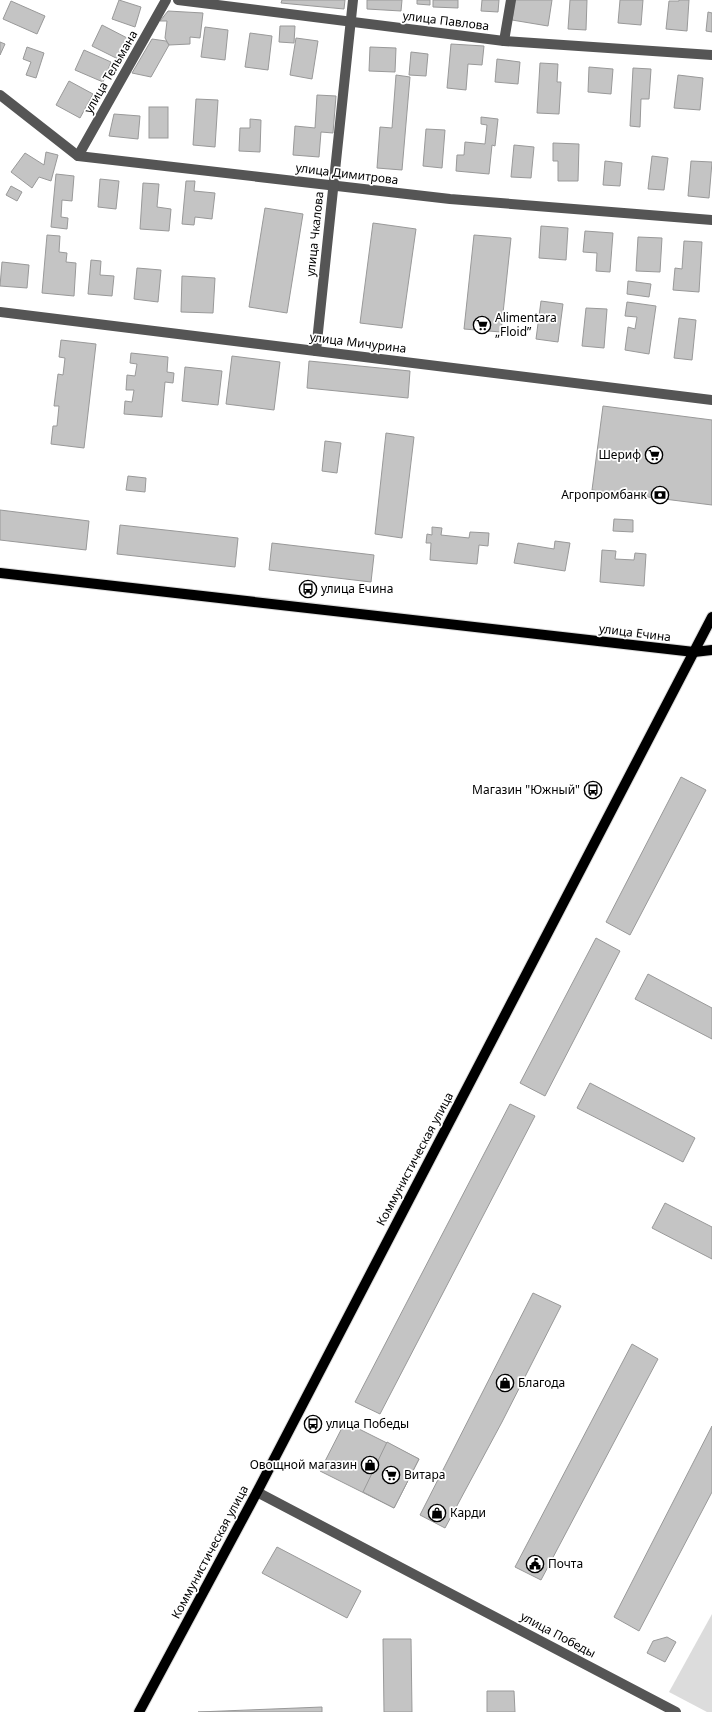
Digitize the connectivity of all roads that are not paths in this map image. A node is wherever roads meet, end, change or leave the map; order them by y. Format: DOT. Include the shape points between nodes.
graph roads {
  1 [pos="166,0"];
  2 [pos="178,0"];
  3 [pos="353,0"];
  4 [pos="511,0"];
  5 [pos="351,22"];
  6 [pos="504,41"];
  7 [pos="712,55"];
  8 [pos="0,95"];
  9 [pos="78,156"];
  10 [pos="333,185"];
  11 [pos="712,220"];
  12 [pos="0,312"];
  13 [pos="316,351"];
  14 [pos="712,400"];
  15 [pos="0,574"];
  16 [pos="712,617"];
  17 [pos="712,650"];
  18 [pos="694,652"];
  19 [pos="257,1492"];
  20 [pos="139,1712"];
  21 [pos="676,1712"];
  1 -- 9 [label="street, улица Тельмана"];
  2 -- 5 [label="street, улица Павлова"];
  3 -- 5 [label="street, улица Чкалова"];
  4 -- 6 [label="street"];
  5 -- 6 [label="street, улица Павлова"];
  5 -- 10 [label="street, улица Чкалова"];
  6 -- 7 [label="street, улица Павлова"];
  8 -- 9 [label="street"];
  9 -- 10 [label="street, улица Димитрова"];
  10 -- 11 [label="street, улица Димитрова" via="450,199"];
  10 -- 13 [label="street, улица Чкалова"];
  12 -- 13 [label="street, улица Мичурина"];
  13 -- 14 [label="street, улица Мичурина"];
  15 -- 18 [label="main road, улица Ечина"];
  16 -- 18 [label="main road, Коммунистическая улица"];
  17 -- 18 [label="main road, улица Ечина"];
  18 -- 19 [label="main road, Коммунистическая улица"];
  19 -- 20 [label="main road, Коммунистическая улица"];
  19 -- 21 [label="street, улица Победы"];
}
